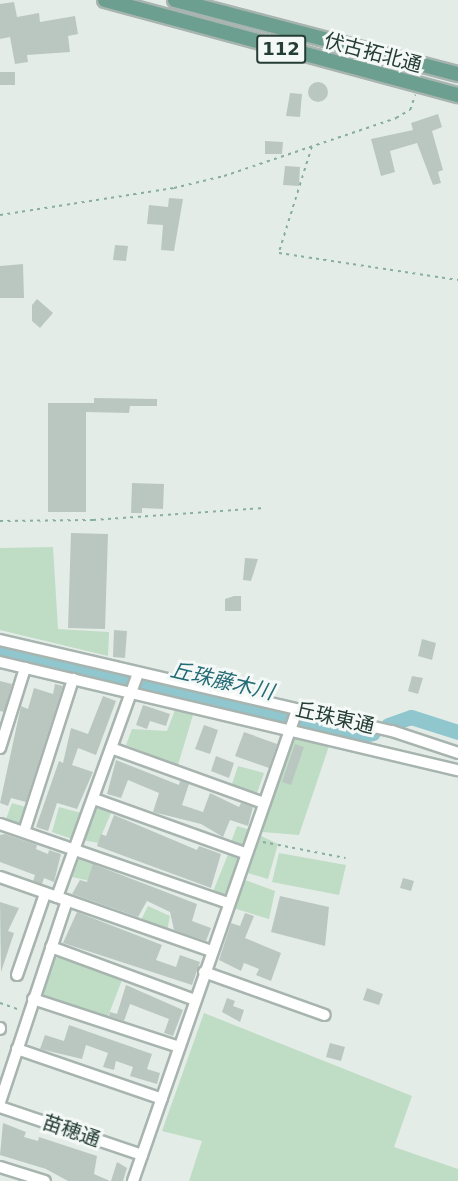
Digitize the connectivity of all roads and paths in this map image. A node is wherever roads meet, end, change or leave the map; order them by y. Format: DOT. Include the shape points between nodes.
graph roads {
  1 [pos="105,0"];
  2 [pos="175,0"];
  3 [pos="458,74"];
  4 [pos="418,85"];
  5 [pos="458,95"];
  6 [pos="312,146"];
  7 [pos="0,215"];
  8 [pos="458,280"];
  9 [pos="265,508"];
  10 [pos="0,521"];
  11 [pos="0,640"];
  12 [pos="0,662"];
  13 [pos="26,668"];
  14 [pos="138,673"];
  15 [pos="73,679"];
  16 [pos="131,692"];
  17 [pos="297,710"];
  18 [pos="290,731"];
  19 [pos="0,748"];
  20 [pos="111,748"];
  21 [pos="458,753"];
  22 [pos="458,770"];
  23 [pos="93,798"];
  24 [pos="264,803"];
  25 [pos="0,824"];
  26 [pos="24,832"];
  27 [pos="250,840"];
  28 [pos="74,850"];
  29 [pos="245,853"];
  30 [pos="345,858"];
  31 [pos="0,877"];
  32 [pos="45,894"];
  33 [pos="62,899"];
  34 [pos="228,903"];
  35 [pos="51,947"];
  36 [pos="211,951"];
  37 [pos="204,972"];
  38 [pos="17,975"];
  39 [pos="33,999"];
  40 [pos="195,1000"];
  41 [pos="0,1003"];
  42 [pos="24,1011"];
  43 [pos="326,1015"];
  44 [pos="179,1047"];
  45 [pos="16,1049"];
  46 [pos="0,1059"];
  47 [pos="12,1063"];
  48 [pos="162,1099"];
  49 [pos="0,1102"];
  50 [pos="0,1107"];
  51 [pos="142,1155"];
  52 [pos="0,1167"];
  53 [pos="26,1179"];
  54 [pos="45,1181"];
  55 [pos="133,1181"];
  1 -- 4 [label="main road, 伏古拓北通 / 112"];
  2 -- 3 [label="main road, 伏古拓北通 / 112"];
  4 -- 5 [label="main road, 伏古拓北通 / 112"];
  4 -- 6 [label="path" via="410,110"];
  6 -- 7 [label="path" via="174,188"];
  6 -- 8 [label="path" via="279,253"];
  9 -- 10 [label="path" via="93,520"];
  11 -- 14 [label="street, 丘珠東通"];
  12 -- 13 [label="street, 丘珠東通"];
  13 -- 15 [label="street, 丘珠東通"];
  13 -- 19 [label="street"];
  14 -- 16 [label="street"];
  14 -- 17 [label="street, 丘珠東通"];
  15 -- 16 [label="street, 丘珠東通"];
  15 -- 26 [label="street"];
  16 -- 18 [label="street, 丘珠東通"];
  16 -- 20 [label="street"];
  17 -- 18 [label="street"];
  17 -- 21 [label="street, 丘珠東通" via="392,731"];
  18 -- 22 [label="street, 丘珠東通"];
  18 -- 24 [label="street"];
  20 -- 23 [label="street"];
  20 -- 24 [label="street"];
  23 -- 28 [label="street"];
  23 -- 29 [label="street"];
  24 -- 27 [label="street"];
  25 -- 26 [label="street"];
  26 -- 28 [label="street"];
  27 -- 29 [label="street"];
  27 -- 30 [label="path"];
  28 -- 33 [label="street"];
  28 -- 34 [label="street"];
  29 -- 34 [label="street"];
  31 -- 32 [label="street"];
  32 -- 33 [label="street"];
  32 -- 38 [label="street"];
  33 -- 35 [label="street"];
  33 -- 36 [label="street"];
  34 -- 36 [label="street"];
  35 -- 39 [label="street"];
  35 -- 40 [label="street"];
  36 -- 37 [label="street"];
  37 -- 40 [label="street"];
  37 -- 43 [label="street"];
  39 -- 44 [label="street"];
  39 -- 45 [label="street"];
  40 -- 44 [label="street"];
  41 -- 42 [label="path"];
  44 -- 48 [label="street"];
  45 -- 47 [label="street"];
  45 -- 48 [label="street"];
  46 -- 47 [label="street"];
  47 -- 49 [label="street"];
  48 -- 51 [label="street"];
  50 -- 51 [label="street, 苗穂通"];
  51 -- 55 [label="street"];
  52 -- 53 [label="street"];
  53 -- 54 [label="street"];
}
